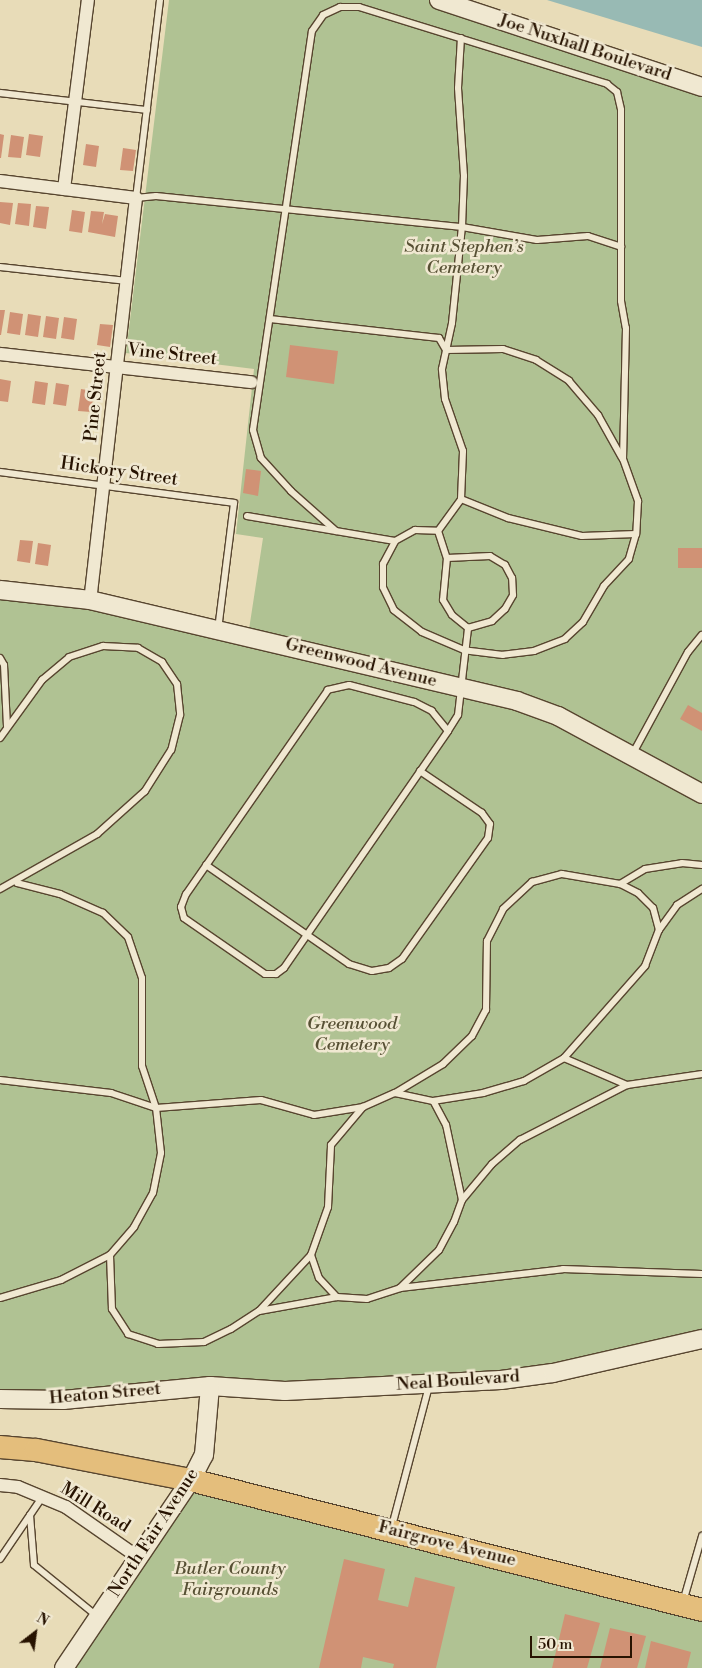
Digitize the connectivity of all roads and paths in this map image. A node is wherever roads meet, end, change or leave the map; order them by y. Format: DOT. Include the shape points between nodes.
graph roads {
  1 [pos="88,0"];
  2 [pos="160,0"];
  3 [pos="440,0"];
  4 [pos="461,38"];
  5 [pos="702,86"];
  6 [pos="0,93"];
  7 [pos="75,102"];
  8 [pos="147,110"];
  9 [pos="0,181"];
  10 [pos="64,189"];
  11 [pos="136,198"];
  12 [pos="286,209"];
  13 [pos="462,227"];
  14 [pos="621,247"];
  15 [pos="0,267"];
  16 [pos="127,281"];
  17 [pos="270,319"];
  18 [pos="446,350"];
  19 [pos="0,354"];
  20 [pos="117,367"];
  21 [pos="251,382"];
  22 [pos="623,459"];
  23 [pos="0,472"];
  24 [pos="104,484"];
  25 [pos="461,499"];
  26 [pos="247,516"];
  27 [pos="336,531"];
  28 [pos="438,531"];
  29 [pos="636,534"];
  30 [pos="395,541"];
  31 [pos="447,558"];
  32 [pos="0,590"];
  33 [pos="90,600"];
  34 [pos="468,628"];
  35 [pos="218,629"];
  36 [pos="702,635"];
  37 [pos="464,650"];
  38 [pos="0,658"];
  39 [pos="461,688"];
  40 [pos="7,726"];
  41 [pos="448,730"];
  42 [pos="0,738"];
  43 [pos="631,756"];
  44 [pos="420,771"];
  45 [pos="702,794"];
  46 [pos="206,866"];
  47 [pos="702,866"];
  48 [pos="17,883"];
  49 [pos="620,884"];
  50 [pos="702,889"];
  51 [pos="0,890"];
  52 [pos="659,930"];
  53 [pos="307,935"];
  54 [pos="564,1058"];
  55 [pos="702,1074"];
  56 [pos="0,1080"];
  57 [pos="627,1085"];
  58 [pos="395,1093"];
  59 [pos="432,1101"];
  60 [pos="363,1107"];
  61 [pos="156,1108"];
  62 [pos="462,1200"];
  63 [pos="312,1254"];
  64 [pos="110,1255"];
  65 [pos="702,1274"];
  66 [pos="400,1288"];
  67 [pos="337,1297"];
  68 [pos="0,1298"];
  69 [pos="259,1311"];
  70 [pos="702,1339"];
  71 [pos="430,1382"];
  72 [pos="210,1386"];
  73 [pos="0,1399"];
  74 [pos="0,1447"];
  75 [pos="191,1480"];
  76 [pos="0,1485"];
  77 [pos="43,1496"];
  78 [pos="30,1515"];
  79 [pos="391,1530"];
  80 [pos="702,1536"];
  81 [pos="139,1558"];
  82 [pos="0,1559"];
  83 [pos="692,1607"];
  84 [pos="98,1617"];
  85 [pos="64,1668"];
  1 -- 7 [label="street"];
  2 -- 8 [label="lane"];
  3 -- 5 [label="street, Joe Nuxhall Boulevard"];
  4 -- 12 [label="lane" via="359,7 340,7 323,15 312,31"];
  4 -- 13 [label="lane" via="458,88 464,176"];
  4 -- 14 [label="lane" via="607,84 618,92 621,110"];
  6 -- 7 [label="lane"];
  7 -- 8 [label="lane"];
  7 -- 10 [label="street"];
  8 -- 11 [label="lane"];
  9 -- 10 [label="street"];
  10 -- 11 [label="street"];
  11 -- 12 [label="lane" via="156,196"];
  11 -- 16 [label="street, Pine Street"];
  12 -- 13 [label="lane"];
  12 -- 17 [label="lane"];
  13 -- 14 [label="lane" via="537,240 588,236"];
  13 -- 18 [label="lane"];
  14 -- 22 [label="lane" via="621,301 626,328"];
  15 -- 16 [label="lane"];
  16 -- 20 [label="street, Pine Street"];
  17 -- 18 [label="lane" via="439,338"];
  17 -- 27 [label="lane" via="253,430 261,458"];
  18 -- 22 [label="lane" via="503,349 536,360 569,381 598,415"];
  18 -- 25 [label="lane" via="442,369 445,399 463,451"];
  19 -- 20 [label="street, Vine Street"];
  20 -- 21 [label="street, Vine Street"];
  20 -- 24 [label="street, Pine Street"];
  22 -- 29 [label="lane" via="638,501"];
  23 -- 24 [label="lane, Hickory Street"];
  24 -- 33 [label="street, Pine Street"];
  24 -- 35 [label="lane, Hickory Street" via="234,502"];
  25 -- 28 [label="lane"];
  25 -- 29 [label="lane" via="508,518 582,536"];
  26 -- 27 [label="lane"];
  27 -- 30 [label="lane"];
  28 -- 30 [label="lane" via="414,530"];
  28 -- 31 [label="lane"];
  29 -- 37 [label="lane" via="629,559 604,586 583,622 565,639 534,651 503,655"];
  30 -- 37 [label="lane" via="383,564 383,587 394,610 422,632"];
  31 -- 34 [label="lane" via="443,600 452,615"];
  31 -- 34 [label="lane" via="490,556 505,565 512,578 513,595 505,609 492,621"];
  32 -- 33 [label="street, Greenwood Avenue"];
  33 -- 35 [label="street, Greenwood Avenue"];
  34 -- 37 [label="lane"];
  35 -- 39 [label="street, Greenwood Avenue"];
  36 -- 43 [label="lane" via="688,652"];
  37 -- 39 [label="lane"];
  38 -- 40 [label="lane" via="4,665"];
  39 -- 41 [label="lane" via="458,715"];
  39 -- 43 [label="street, Greenwood Avenue" via="517,701 558,716"];
  40 -- 42 [label="lane"];
  40 -- 48 [label="lane" via="42,680 69,657 103,646 138,648 162,662 178,684 180,715 171,750 145,791 96,834"];
  41 -- 44 [label="lane"];
  41 -- 46 [label="lane" via="432,711 414,702 349,685 328,690"];
  43 -- 45 [label="street, Greenwood Avenue"];
  44 -- 53 [label="lane"];
  44 -- 53 [label="lane" via="482,813 490,824 488,838 402,960 389,968 372,971 349,964"];
  46 -- 53 [label="lane"];
  46 -- 53 [label="lane" via="186,894 181,907 184,918 265,974 276,974 284,968"];
  47 -- 49 [label="lane" via="682,863 645,869"];
  48 -- 51 [label="lane"];
  48 -- 61 [label="lane" via="60,894 103,913 128,936 142,978 142,1066"];
  49 -- 52 [label="lane" via="638,893 653,908"];
  49 -- 58 [label="lane" via="562,874 532,882 503,909 487,941 486,1010 472,1036 443,1064"];
  50 -- 52 [label="lane" via="677,905"];
  52 -- 54 [label="lane" via="645,966"];
  54 -- 57 [label="lane"];
  54 -- 59 [label="lane" via="524,1081 483,1093"];
  55 -- 57 [label="lane"];
  56 -- 61 [label="lane" via="111,1093"];
  57 -- 62 [label="lane" via="520,1140 492,1164"];
  58 -- 59 [label="lane"];
  58 -- 60 [label="lane"];
  59 -- 62 [label="lane" via="446,1125"];
  60 -- 61 [label="lane" via="314,1115 261,1100"];
  60 -- 63 [label="lane" via="331,1145 328,1207"];
  61 -- 64 [label="lane" via="161,1153 153,1193 134,1227"];
  62 -- 66 [label="lane" via="439,1250"];
  63 -- 67 [label="lane" via="319,1278"];
  63 -- 69 [label="lane"];
  64 -- 68 [label="lane" via="61,1280"];
  64 -- 69 [label="lane" via="112,1309 128,1334 158,1344 204,1342"];
  65 -- 66 [label="lane" via="563,1269"];
  66 -- 67 [label="lane" via="367,1299"];
  67 -- 69 [label="lane"];
  70 -- 71 [label="street, Neal Boulevard" via="553,1373"];
  71 -- 72 [label="street, Neal Boulevard" via="285,1391"];
  71 -- 79 [label="lane"];
  72 -- 73 [label="street, Heaton Street" via="64,1400"];
  72 -- 75 [label="street, North Fair Avenue" via="204,1455"];
  74 -- 75 [label="highway, Fairgrove Avenue" via="36,1450"];
  75 -- 79 [label="highway, Fairgrove Avenue"];
  75 -- 81 [label="street, North Fair Avenue"];
  76 -- 77 [label="street, Mill Road"];
  77 -- 78 [label="lane"];
  77 -- 81 [label="street, Mill Road" via="66,1507"];
  78 -- 82 [label="lane"];
  78 -- 84 [label="lane" via="34,1565"];
  79 -- 83 [label="highway, Fairgrove Avenue"];
  80 -- 83 [label="lane"];
  81 -- 84 [label="street, North Fair Avenue"];
  84 -- 85 [label="street, North Fair Avenue"];
}
